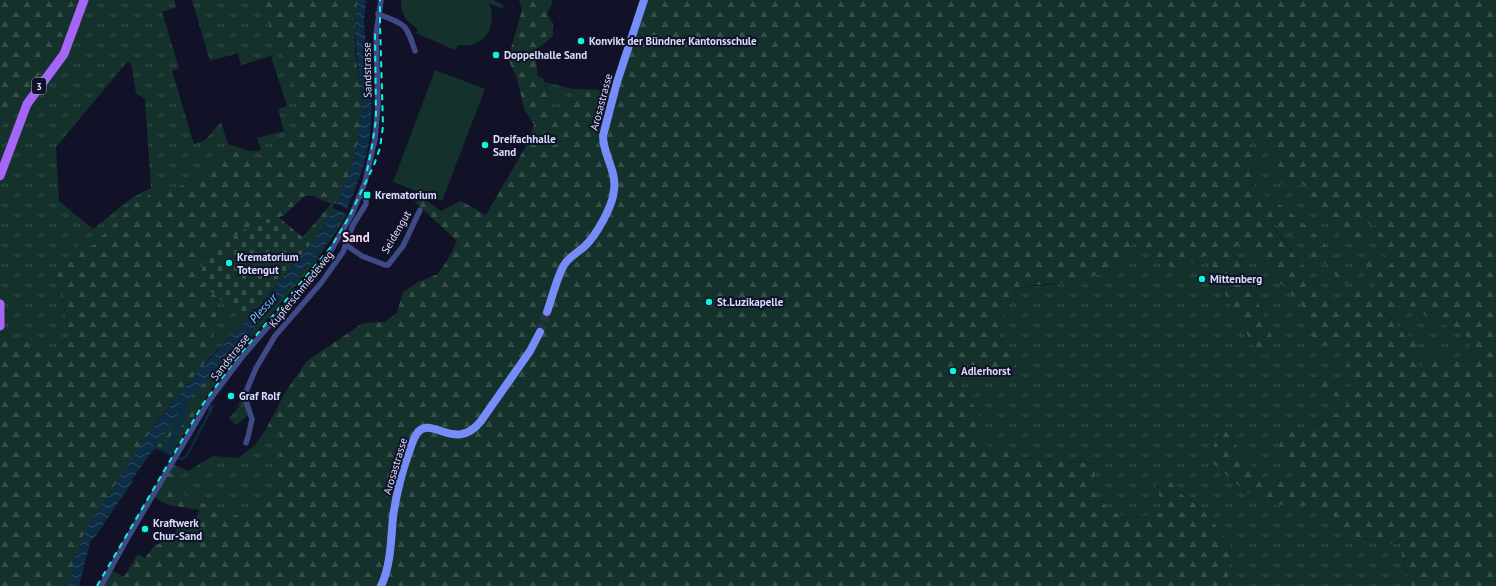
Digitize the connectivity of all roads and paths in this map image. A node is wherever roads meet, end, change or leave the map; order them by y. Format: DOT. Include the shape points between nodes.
graph roads {
  1 [pos="84,0"];
  2 [pos="381,0"];
  3 [pos="644,0"];
  4 [pos="378,14"];
  5 [pos="415,51"];
  6 [pos="0,176"];
  7 [pos="361,195"];
  8 [pos="420,210"];
  9 [pos="346,245"];
  10 [pos="0,304"];
  11 [pos="547,312"];
  12 [pos="0,326"];
  13 [pos="540,332"];
  14 [pos="246,443"];
  15 [pos="101,586"];
  16 [pos="381,586"];
  1 -- 6 [label="main road, 3" via="64,54 27,104"];
  2 -- 4 [label="street, Sandstrasse"];
  3 -- 11 [label="main road, Arosastrasse" via="617,82 603,136 614,175 613,198 590,240 563,266"];
  4 -- 5 [label="street" via="406,28"];
  4 -- 7 [label="street, Sandstrasse" via="377,127"];
  7 -- 9 [label="street, Kupferschmiedeweg" via="365,197 366,204 353,225"];
  7 -- 15 [label="street, Sandstrasse" via="326,259 242,357 208,402"];
  8 -- 9 [label="street, Seidengut" via="401,248 387,265 364,257"];
  9 -- 14 [label="street, Kupferschmiedeweg" via="342,255 275,336 258,363 246,392 245,399 252,419"];
  10 -- 12 [label="main road"];
  13 -- 16 [label="main road, Arosastrasse" via="476,426 464,433 453,435 428,427 416,436 400,484 386,571"];
}
